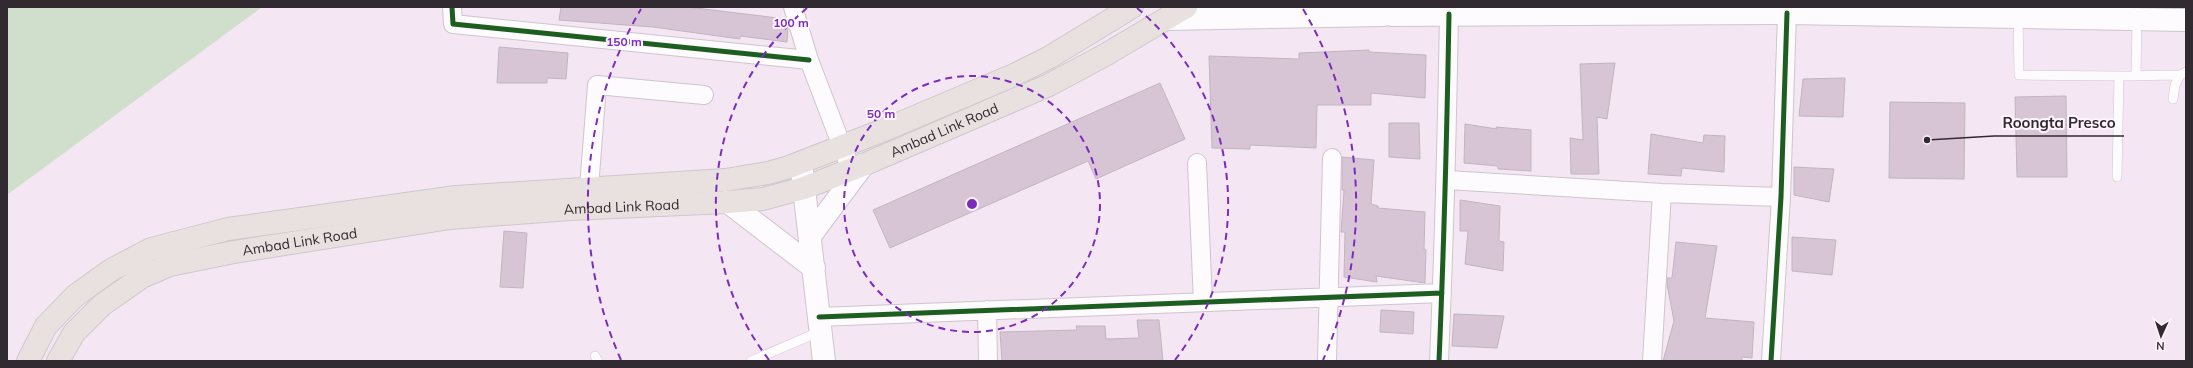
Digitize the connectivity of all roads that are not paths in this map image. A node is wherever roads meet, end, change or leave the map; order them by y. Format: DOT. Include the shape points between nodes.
graph roads {
  1 [pos="452,7"];
  2 [pos="793,7"];
  3 [pos="1132,7"];
  4 [pos="1186,7"];
  5 [pos="1366,7"];
  6 [pos="1787,13"];
  7 [pos="1449,14"];
  8 [pos="1392,15"];
  9 [pos="2018,17"];
  10 [pos="1166,19"];
  11 [pos="2137,19"];
  12 [pos="2186,20"];
  13 [pos="809,60"];
  14 [pos="2183,73"];
  15 [pos="2119,76"];
  16 [pos="2136,76"];
  17 [pos="704,95"];
  18 [pos="2173,99"];
  19 [pos="841,147"];
  20 [pos="1332,158"];
  21 [pos="801,163"];
  22 [pos="1197,163"];
  23 [pos="857,168"];
  24 [pos="2117,177"];
  25 [pos="1447,180"];
  26 [pos="590,188"];
  27 [pos="804,188"];
  28 [pos="1662,192"];
  29 [pos="1781,197"];
  30 [pos="728,202"];
  31 [pos="810,236"];
  32 [pos="814,268"];
  33 [pos="1442,293"];
  34 [pos="1329,297"];
  35 [pos="1203,302"];
  36 [pos="987,310"];
  37 [pos="820,324"];
  38 [pos="28,361"];
  39 [pos="58,361"];
  40 [pos="751,361"];
  41 [pos="824,361"];
  42 [pos="988,361"];
  43 [pos="1327,361"];
  44 [pos="1439,361"];
  45 [pos="1652,361"];
  46 [pos="1771,361"];
  1 -- 13 [label="street" via="453,24"];
  2 -- 13 [label="street"];
  3 -- 19 [label="main road, Ambad Link Road" via="1050,57 1014,75"];
  4 -- 10 [label="main road, Ambad Link Road"];
  5 -- 8 [label="main road"];
  6 -- 7 [label="main road"];
  6 -- 9 [label="main road"];
  6 -- 29 [label="street"];
  7 -- 8 [label="main road"];
  7 -- 25 [label="street"];
  8 -- 10 [label="main road"];
  9 -- 11 [label="main road"];
  9 -- 15 [label="lane" via="2019,75"];
  10 -- 23 [label="main road, Ambad Link Road" via="1049,85"];
  11 -- 12 [label="main road"];
  11 -- 16 [label="lane"];
  13 -- 19 [label="street"];
  14 -- 16 [label="lane"];
  14 -- 18 [label="lane" via="2175,85"];
  15 -- 16 [label="lane"];
  15 -- 24 [label="lane"];
  17 -- 26 [label="street" via="597,85"];
  19 -- 21 [label="main road, Ambad Link Road"];
  19 -- 23 [label="street"];
  20 -- 34 [label="street"];
  21 -- 26 [label="main road, Ambad Link Road" via="768,173 724,180"];
  21 -- 27 [label="main road"];
  22 -- 35 [label="street"];
  23 -- 27 [label="main road, Ambad Link Road"];
  23 -- 31 [label="main road"];
  25 -- 28 [label="street"];
  25 -- 33 [label="street"];
  26 -- 38 [label="main road, Ambad Link Road" via="440,199 228,229 151,249 111,270 75,296 46,326"];
  27 -- 30 [label="main road, Ambad Link Road" via="763,199"];
  27 -- 31 [label="main road"];
  28 -- 29 [label="street"];
  28 -- 45 [label="street"];
  29 -- 46 [label="street"];
  30 -- 32 [label="main road"];
  30 -- 39 [label="main road, Ambad Link Road" via="570,209 450,218 234,252 170,265 142,277 102,305 74,333"];
  31 -- 32 [label="main road"];
  32 -- 37 [label="main road"];
  33 -- 34 [label="street"];
  33 -- 44 [label="street"];
  34 -- 35 [label="street"];
  34 -- 43 [label="street"];
  35 -- 36 [label="street"];
  36 -- 37 [label="street"];
  36 -- 42 [label="street"];
  37 -- 40 [label="lane"];
  37 -- 41 [label="main road"];
}
